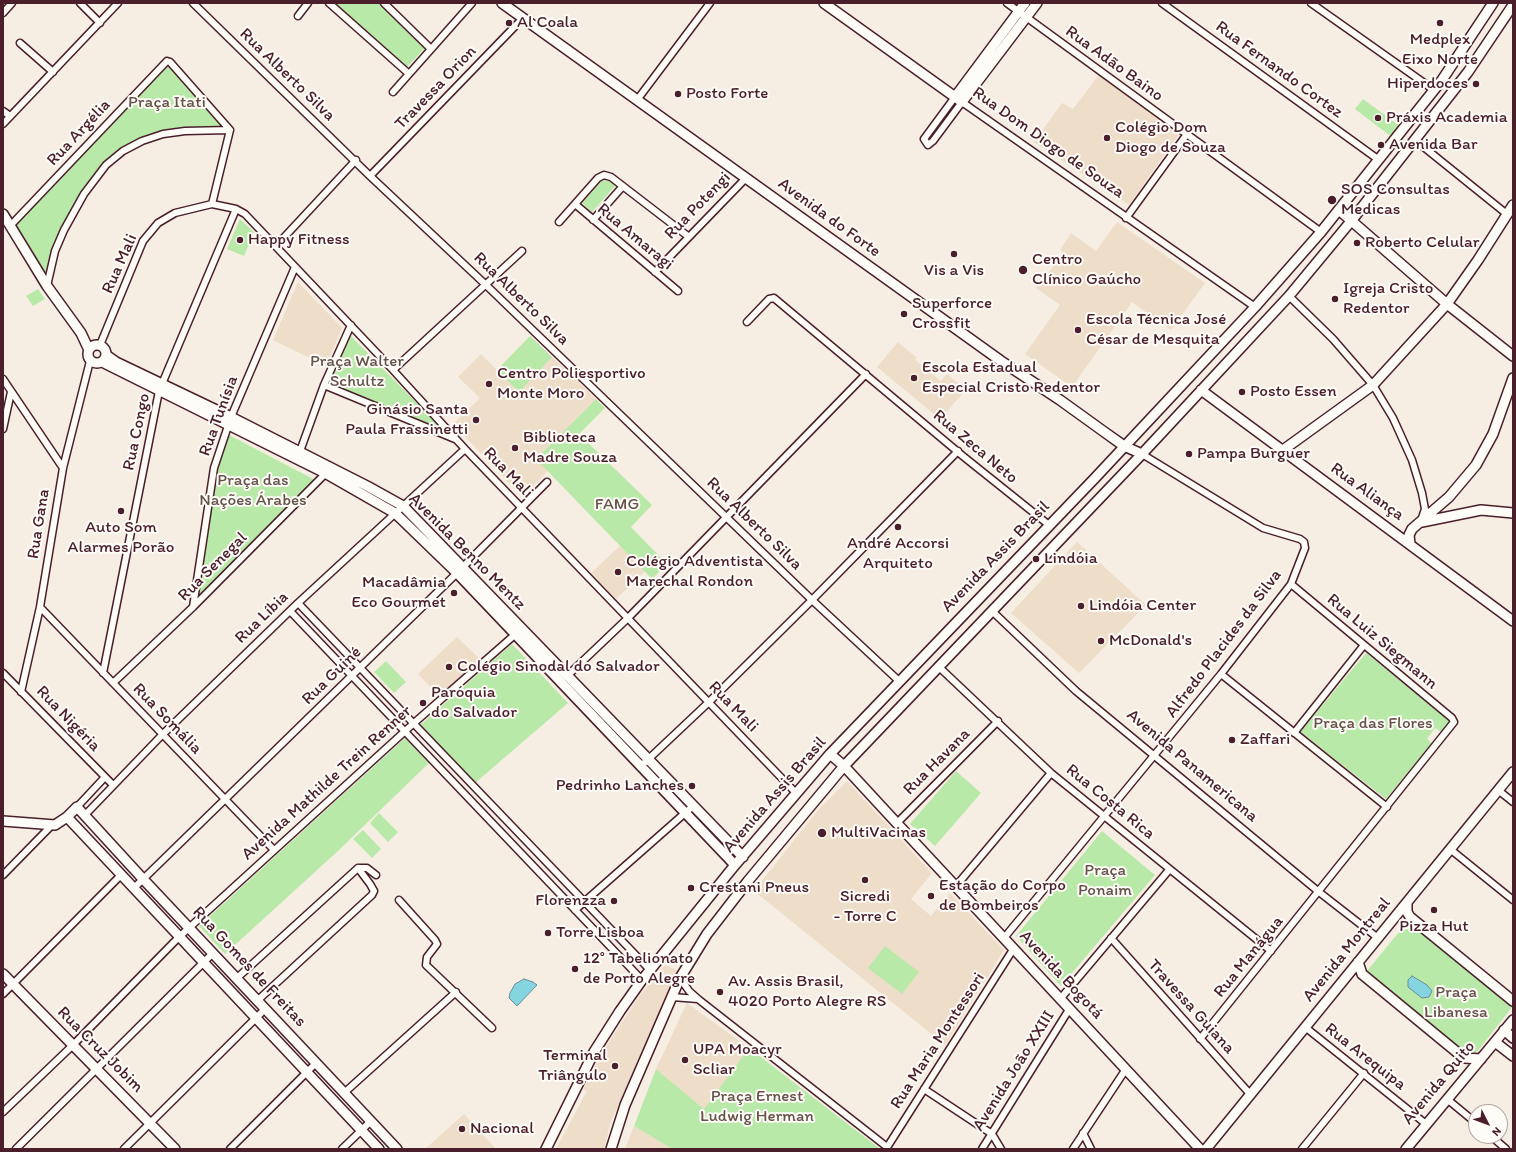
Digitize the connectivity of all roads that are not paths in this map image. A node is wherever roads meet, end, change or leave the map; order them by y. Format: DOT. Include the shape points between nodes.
graph roads {
  1 [pos="12,3"];
  2 [pos="80,3"];
  3 [pos="118,3"];
  4 [pos="193,3"];
  5 [pos="308,3"];
  6 [pos="329,3"];
  7 [pos="384,3"];
  8 [pos="472,3"];
  9 [pos="502,3"];
  10 [pos="710,3"];
  11 [pos="824,3"];
  12 [pos="1007,3"];
  13 [pos="1025,3"];
  14 [pos="1037,3"];
  15 [pos="1162,3"];
  16 [pos="1311,3"];
  17 [pos="1493,3"];
  18 [pos="1513,5"];
  19 [pos="3,13"];
  20 [pos="1023,14"];
  21 [pos="298,16"];
  22 [pos="522,19"];
  23 [pos="100,23"];
  24 [pos="20,43"];
  25 [pos="431,49"];
  26 [pos="53,72"];
  27 [pos="408,73"];
  28 [pos="1434,90"];
  29 [pos="393,92"];
  30 [pos="637,100"];
  31 [pos="959,100"];
  32 [pos="3,111"];
  33 [pos="10,116"];
  34 [pos="3,124"];
  35 [pos="230,130"];
  36 [pos="1187,134"];
  37 [pos="1415,140"];
  38 [pos="356,160"];
  39 [pos="1378,160"];
  40 [pos="370,176"];
  41 [pos="746,178"];
  42 [pos="622,186"];
  43 [pos="212,204"];
  44 [pos="575,204"];
  45 [pos="1513,205"];
  46 [pos="236,209"];
  47 [pos="1339,210"];
  48 [pos="3,214"];
  49 [pos="1508,215"];
  50 [pos="1126,218"];
  51 [pos="593,220"];
  52 [pos="1352,220"];
  53 [pos="559,222"];
  54 [pos="10,225"];
  55 [pos="1321,232"];
  56 [pos="689,236"];
  57 [pos="276,246"];
  58 [pos="522,251"];
  59 [pos="295,267"];
  60 [pos="655,272"];
  61 [pos="486,285"];
  62 [pos="48,286"];
  63 [pos="678,291"];
  64 [pos="1289,296"];
  65 [pos="1446,304"];
  66 [pos="1255,307"];
  67 [pos="748,322"];
  68 [pos="351,325"];
  69 [pos="95,347"];
  70 [pos="1513,356"];
  71 [pos="104,358"];
  72 [pos="90,361"];
  73 [pos="393,370"];
  74 [pos="866,374"];
  75 [pos="1513,378"];
  76 [pos="3,379"];
  77 [pos="1373,384"];
  78 [pos="324,385"];
  79 [pos="161,388"];
  80 [pos="1201,390"];
  81 [pos="11,392"];
  82 [pos="229,421"];
  83 [pos="3,429"];
  84 [pos="457,440"];
  85 [pos="1124,446"];
  86 [pos="465,449"];
  87 [pos="1283,450"];
  88 [pos="958,451"];
  89 [pos="1142,454"];
  90 [pos="298,456"];
  91 [pos="63,468"];
  92 [pos="328,471"];
  93 [pos="547,482"];
  94 [pos="1449,498"];
  95 [pos="403,506"];
  96 [pos="522,507"];
  97 [pos="395,513"];
  98 [pos="1458,513"];
  99 [pos="1513,513"];
  100 [pos="727,517"];
  101 [pos="1421,522"];
  102 [pos="1049,525"];
  103 [pos="1412,529"];
  104 [pos="1394,532"];
  105 [pos="1410,544"];
  106 [pos="460,571"];
  107 [pos="1291,584"];
  108 [pos="812,600"];
  109 [pos="298,603"];
  110 [pos="40,607"];
  111 [pos="193,607"];
  112 [pos="290,611"];
  113 [pos="992,611"];
  114 [pos="628,618"];
  115 [pos="1513,621"];
  116 [pos="518,632"];
  117 [pos="1364,645"];
  118 [pos="361,667"];
  119 [pos="938,667"];
  120 [pos="3,673"];
  121 [pos="103,673"];
  122 [pos="1221,674"];
  123 [pos="352,675"];
  124 [pos="564,679"];
  125 [pos="899,681"];
  126 [pos="113,683"];
  127 [pos="21,692"];
  128 [pos="709,702"];
  129 [pos="592,709"];
  130 [pos="998,721"];
  131 [pos="1454,722"];
  132 [pos="414,723"];
  133 [pos="405,731"];
  134 [pos="1294,733"];
  135 [pos="162,735"];
  136 [pos="830,754"];
  137 [pos="1154,756"];
  138 [pos="647,760"];
  139 [pos="640,766"];
  140 [pos="844,766"];
  141 [pos="1513,772"];
  142 [pos="1052,773"];
  143 [pos="105,777"];
  144 [pos="113,785"];
  145 [pos="1498,790"];
  146 [pos="796,793"];
  147 [pos="225,799"];
  148 [pos="1513,802"];
  149 [pos="693,806"];
  150 [pos="77,807"];
  151 [pos="1387,807"];
  152 [pos="500,814"];
  153 [pos="685,814"];
  154 [pos="85,815"];
  155 [pos="1105,815"];
  156 [pos="67,818"];
  157 [pos="491,821"];
  158 [pos="3,822"];
  159 [pos="897,823"];
  160 [pos="52,825"];
  161 [pos="1450,849"];
  162 [pos="274,850"];
  163 [pos="743,857"];
  164 [pos="736,865"];
  165 [pos="358,868"];
  166 [pos="1169,870"];
  167 [pos="3,875"];
  168 [pos="121,875"];
  169 [pos="376,875"];
  170 [pos="143,879"];
  171 [pos="956,886"];
  172 [pos="134,888"];
  173 [pos="1319,892"];
  174 [pos="399,900"];
  175 [pos="1513,900"];
  176 [pos="584,902"];
  177 [pos="1407,902"];
  178 [pos="575,910"];
  179 [pos="1410,917"];
  180 [pos="1394,918"];
  181 [pos="190,928"];
  182 [pos="179,936"];
  183 [pos="617,937"];
  184 [pos="1004,938"];
  185 [pos="1111,938"];
  186 [pos="1378,938"];
  187 [pos="609,945"];
  188 [pos="1014,948"];
  189 [pos="1271,951"];
  190 [pos="213,953"];
  191 [pos="204,962"];
  192 [pos="1358,962"];
  193 [pos="650,970"];
  194 [pos="3,974"];
  195 [pos="236,978"];
  196 [pos="680,978"];
  197 [pos="642,980"];
  198 [pos="13,984"];
  199 [pos="456,992"];
  200 [pos="3,994"];
  201 [pos="672,997"];
  202 [pos="1061,998"];
  203 [pos="698,999"];
  204 [pos="258,1000"];
  205 [pos="1513,1001"];
  206 [pos="1070,1008"];
  207 [pos="266,1009"];
  208 [pos="256,1018"];
  209 [pos="1513,1020"];
  210 [pos="1305,1027"];
  211 [pos="492,1028"];
  212 [pos="1504,1030"];
  213 [pos="1513,1038"];
  214 [pos="1200,1039"];
  215 [pos="1495,1042"];
  216 [pos="72,1046"];
  217 [pos="1513,1056"];
  218 [pos="1481,1059"];
  219 [pos="316,1063"];
  220 [pos="97,1069"];
  221 [pos="1126,1069"];
  222 [pos="307,1072"];
  223 [pos="1364,1073"];
  224 [pos="924,1089"];
  225 [pos="344,1093"];
  226 [pos="1250,1094"];
  227 [pos="1447,1099"];
  228 [pos="3,1112"];
  229 [pos="1468,1116"];
  230 [pos="371,1121"];
  231 [pos="150,1124"];
  232 [pos="1426,1124"];
  233 [pos="361,1130"];
  234 [pos="992,1134"];
  235 [pos="1084,1136"];
  236 [pos="886,1148"];
  237 [pos="16,1149"];
  238 [pos="124,1149"];
  239 [pos="175,1149"];
  240 [pos="230,1149"];
  241 [pos="342,1149"];
  242 [pos="379,1149"];
  243 [pos="398,1149"];
  244 [pos="546,1149"];
  245 [pos="611,1149"];
  246 [pos="982,1149"];
  247 [pos="1001,1149"];
  248 [pos="1073,1149"];
  249 [pos="1091,1149"];
  250 [pos="1096,1149"];
  251 [pos="1200,1149"];
  252 [pos="1206,1149"];
  253 [pos="1302,1149"];
  254 [pos="1406,1149"];
  1 -- 19 [label="street"];
  2 -- 23 [label="street"];
  3 -- 23 [label="street"];
  4 -- 38 [label="street, Rua Alberto Silva"];
  5 -- 21 [label="street"];
  6 -- 27 [label="street"];
  7 -- 25 [label="street"];
  8 -- 25 [label="street"];
  9 -- 22 [label="street, Avenida do Forte"];
  10 -- 30 [label="street"];
  11 -- 31 [label="street, Rua Dom Diogo de Souza"];
  12 -- 20 [label="street, Rua Adão Baino"];
  13 -- 20 [label="street"];
  14 -- 20 [label="street"];
  15 -- 39 [label="street, Rua Fernando Cortez"];
  16 -- 28 [label="street"];
  17 -- 28 [label="street, Avenida Assis Brasil"];
  18 -- 37 [label="street, Avenida Assis Brasil" via="1468,72"];
  20 -- 31 [label="street"];
  20 -- 36 [label="street, Rua Adão Baino"];
  22 -- 30 [label="street, Avenida do Forte"];
  22 -- 40 [label="street, Travessa Orion"];
  23 -- 26 [label="street"];
  24 -- 26 [label="street"];
  25 -- 27 [label="street"];
  26 -- 33 [label="street"];
  27 -- 29 [label="street"];
  28 -- 39 [label="street, Avenida Assis Brasil"];
  30 -- 41 [label="street, Avenida do Forte"];
  31 -- 31 [label="street" via="924,139 928,145 933,141"];
  31 -- 50 [label="street, Rua Dom Diogo de Souza"];
  32 -- 33 [label="street"];
  33 -- 34 [label="street"];
  35 -- 43 [label="street"];
  35 -- 54 [label="street, Rua Argélia" via="168,60"];
  35 -- 62 [label="street" via="164,134 129,148 106,166 84,194 64,230 55,251"];
  36 -- 50 [label="street"];
  36 -- 55 [label="street, Rua Adão Baino"];
  37 -- 49 [label="street"];
  37 -- 52 [label="street, Avenida Assis Brasil"];
  38 -- 40 [label="street, Rua Alberto Silva"];
  38 -- 57 [label="street"];
  39 -- 47 [label="street, Avenida Assis Brasil"];
  40 -- 61 [label="street, Rua Alberto Silva"];
  41 -- 56 [label="street, Rua Potengi"];
  41 -- 85 [label="street, Avenida do Forte"];
  42 -- 44 [label="street" via="604,175 598,178"];
  42 -- 51 [label="street"];
  42 -- 56 [label="street"];
  43 -- 46 [label="street, Rua Mali"];
  43 -- 69 [label="street, Rua Mali" via="174,213 158,223 143,241"];
  44 -- 51 [label="street, Rua Amaragi"];
  44 -- 53 [label="street"];
  45 -- 49 [label="street"];
  46 -- 57 [label="street, Rua Mali" via="252,220"];
  46 -- 79 [label="street, Rua Congo"];
  47 -- 52 [label="street"];
  47 -- 55 [label="street, Avenida Assis Brasil"];
  48 -- 54 [label="street"];
  49 -- 65 [label="street"];
  50 -- 66 [label="street, Rua Dom Diogo de Souza"];
  51 -- 60 [label="street, Rua Amaragi"];
  52 -- 64 [label="street, Avenida Assis Brasil"];
  52 -- 65 [label="street"];
  54 -- 62 [label="street"];
  55 -- 66 [label="street, Avenida Assis Brasil"];
  56 -- 60 [label="street, Rua Potengi"];
  57 -- 59 [label="street, Rua Mali"];
  58 -- 61 [label="street"];
  59 -- 68 [label="street, Rua Mali"];
  59 -- 82 [label="street, Rua Tunísia"];
  60 -- 63 [label="street, Rua Amaragi"];
  61 -- 73 [label="street"];
  61 -- 100 [label="street, Rua Alberto Silva"];
  62 -- 69 [label="street"];
  64 -- 77 [label="street" via="1333,339"];
  64 -- 80 [label="street, Avenida Assis Brasil"];
  65 -- 70 [label="street"];
  65 -- 77 [label="street"];
  66 -- 85 [label="street, Avenida Assis Brasil"];
  67 -- 74 [label="street, Rua Zeca Neto" via="773,297"];
  68 -- 73 [label="street, Rua Mali"];
  68 -- 78 [label="street"];
  69 -- 71 [label="street" via="105,349"];
  69 -- 72 [label="street" via="88,356"];
  71 -- 72 [label="street" via="96,364"];
  71 -- 79 [label="street, Avenida Benno Mentz"];
  72 -- 91 [label="street, Rua Gana"];
  73 -- 84 [label="street, Rua Mali"];
  74 -- 88 [label="street, Rua Zeca Neto"];
  74 -- 100 [label="street"];
  75 -- 94 [label="street" via="1493,434 1476,465"];
  76 -- 81 [label="street"];
  77 -- 87 [label="street"];
  77 -- 101 [label="street" via="1393,418 1412,460 1425,509"];
  78 -- 84 [label="street"];
  78 -- 90 [label="street"];
  79 -- 82 [label="street, Avenida Benno Mentz"];
  79 -- 121 [label="street, Rua Congo"];
  80 -- 87 [label="street, Rua Aliança"];
  80 -- 89 [label="street, Avenida Assis Brasil"];
  81 -- 83 [label="street"];
  81 -- 91 [label="street"];
  82 -- 90 [label="street, Avenida Benno Mentz"];
  82 -- 111 [label="street, Rua Tunísia" via="214,468"];
  84 -- 86 [label="street, Rua Mali"];
  85 -- 89 [label="street, Avenida do Forte"];
  85 -- 102 [label="street, Avenida Assis Brasil"];
  86 -- 95 [label="street, Rua Líbia"];
  86 -- 96 [label="street, Rua Mali"];
  87 -- 104 [label="street, Rua Aliança"];
  88 -- 102 [label="street, Rua Zeca Neto"];
  88 -- 108 [label="street"];
  89 -- 107 [label="street, Alfredo Placides da Silva" via="1263,528 1304,542 1305,548"];
  89 -- 113 [label="street, Avenida Assis Brasil"];
  90 -- 92 [label="street, Avenida Benno Mentz"];
  91 -- 110 [label="street, Rua Gana"];
  92 -- 95 [label="street, Avenida Benno Mentz"];
  92 -- 97 [label="street, Avenida Benno Mentz"];
  92 -- 111 [label="street, Rua Senegal"];
  93 -- 96 [label="street, Rua Guiné"];
  94 -- 98 [label="street" via="1449,508"];
  94 -- 101 [label="street"];
  95 -- 97 [label="street, Rua Líbia"];
  95 -- 106 [label="street, Avenida Benno Mentz"];
  96 -- 106 [label="street, Rua Guiné"];
  96 -- 114 [label="street, Rua Mali"];
  97 -- 106 [label="street, Avenida Benno Mentz"];
  97 -- 109 [label="street, Rua Líbia"];
  98 -- 99 [label="street" via="1481,510"];
  98 -- 101 [label="street"];
  100 -- 108 [label="street, Rua Alberto Silva"];
  100 -- 114 [label="street"];
  101 -- 103 [label="street"];
  102 -- 125 [label="street, Avenida Assis Brasil"];
  103 -- 104 [label="street"];
  103 -- 105 [label="street" via="1409,535"];
  104 -- 105 [label="street, Rua Aliança"];
  105 -- 115 [label="street, Rua Aliança"];
  106 -- 116 [label="street, Avenida Benno Mentz"];
  106 -- 118 [label="street, Rua Guiné"];
  107 -- 117 [label="street, Rua Luiz Siegmann"];
  107 -- 122 [label="street, Alfredo Placides da Silva"];
  108 -- 125 [label="street, Rua Alberto Silva"];
  108 -- 128 [label="street"];
  109 -- 112 [label="street, Rua Líbia"];
  109 -- 118 [label="street"];
  110 -- 121 [label="street, Rua Somália"];
  110 -- 127 [label="street, Rua Gana"];
  111 -- 126 [label="street, Rua Senegal"];
  112 -- 123 [label="street"];
  112 -- 135 [label="street, Rua Líbia"];
  113 -- 119 [label="street, Avenida Assis Brasil"];
  113 -- 137 [label="street, Avenida Panamericana" via="1076,691"];
  114 -- 124 [label="street"];
  114 -- 128 [label="street, Rua Mali"];
  116 -- 124 [label="street, Avenida Benno Mentz"];
  116 -- 132 [label="street, Avenida Mathilde Trein Renner"];
  117 -- 131 [label="street, Rua Luiz Siegmann"];
  117 -- 134 [label="street"];
  118 -- 123 [label="street, Rua Guiné"];
  118 -- 132 [label="street"];
  119 -- 130 [label="street, Rua Costa Rica"];
  119 -- 140 [label="street, Avenida Assis Brasil"];
  120 -- 127 [label="street, Rua Nigéria"];
  121 -- 126 [label="street, Rua Somália"];
  122 -- 134 [label="street"];
  122 -- 137 [label="street, Alfredo Placides da Silva"];
  123 -- 133 [label="street"];
  123 -- 147 [label="street, Rua Guiné"];
  124 -- 129 [label="street, Avenida Benno Mentz"];
  125 -- 136 [label="street, Avenida Assis Brasil"];
  126 -- 135 [label="street, Rua Somália"];
  127 -- 143 [label="street, Rua Nigéria"];
  128 -- 138 [label="street"];
  128 -- 146 [label="street, Rua Mali"];
  129 -- 138 [label="street, Avenida Benno Mentz"];
  129 -- 139 [label="street, Avenida Benno Mentz"];
  130 -- 142 [label="street, Rua Costa Rica"];
  130 -- 159 [label="street, Rua Havana"];
  131 -- 151 [label="street, Rua Manágua"];
  132 -- 133 [label="street, Avenida Mathilde Trein Renner"];
  132 -- 152 [label="street"];
  133 -- 157 [label="street"];
  133 -- 162 [label="street, Avenida Mathilde Trein Renner"];
  134 -- 151 [label="street"];
  135 -- 144 [label="street, Rua Líbia"];
  135 -- 147 [label="street, Rua Somália"];
  136 -- 140 [label="street, Avenida Bogotá"];
  136 -- 146 [label="street, Avenida Assis Brasil"];
  137 -- 155 [label="street, Alfredo Placides da Silva"];
  137 -- 173 [label="street, Avenida Panamericana"];
  138 -- 139 [label="street"];
  138 -- 149 [label="street, Avenida Benno Mentz"];
  139 -- 153 [label="street, Avenida Benno Mentz"];
  140 -- 159 [label="street, Avenida Bogotá"];
  140 -- 196 [label="street, Avenida Assis Brasil" via="802,814 707,934"];
  141 -- 145 [label="street, Avenida Montreal"];
  142 -- 155 [label="street, Rua Costa Rica"];
  142 -- 171 [label="street"];
  143 -- 144 [label="street, Rua Nigéria"];
  143 -- 150 [label="street"];
  144 -- 154 [label="street, Rua Líbia"];
  145 -- 148 [label="street"];
  145 -- 161 [label="street, Avenida Montreal"];
  146 -- 163 [label="street, Avenida Assis Brasil"];
  147 -- 162 [label="street, Rua Somália"];
  147 -- 170 [label="street, Rua Guiné"];
  149 -- 153 [label="street"];
  149 -- 163 [label="street, Avenida Benno Mentz"];
  150 -- 154 [label="street, Rua Gomes de Freitas"];
  150 -- 156 [label="street"];
  151 -- 173 [label="street, Rua Manágua"];
  152 -- 157 [label="street"];
  152 -- 176 [label="street"];
  153 -- 164 [label="street, Avenida Benno Mentz"];
  153 -- 176 [label="street"];
  154 -- 170 [label="street, Rua Gomes de Freitas"];
  155 -- 166 [label="street, Rua Costa Rica"];
  155 -- 184 [label="street, Alfredo Placides da Silva"];
  156 -- 160 [label="street"];
  156 -- 168 [label="street, Rua Gomes de Freitas"];
  157 -- 178 [label="street"];
  158 -- 160 [label="street"];
  159 -- 171 [label="street, Avenida Bogotá"];
  160 -- 167 [label="street"];
  161 -- 175 [label="street"];
  161 -- 177 [label="street, Avenida Montreal"];
  162 -- 181 [label="street, Avenida Mathilde Trein Renner"];
  163 -- 164 [label="street, Avenida Assis Brasil"];
  164 -- 193 [label="street, Avenida Assis Brasil"];
  165 -- 169 [label="street" via="367,868"];
  165 -- 195 [label="street"];
  165 -- 204 [label="street" via="374,891 372,894"];
  166 -- 185 [label="street"];
  166 -- 189 [label="street, Rua Costa Rica"];
  168 -- 172 [label="street, Rua Gomes de Freitas"];
  168 -- 198 [label="street"];
  170 -- 172 [label="street, Rua Guiné"];
  170 -- 181 [label="street, Rua Gomes de Freitas"];
  171 -- 184 [label="street, Avenida Bogotá"];
  172 -- 182 [label="street, Rua Gomes de Freitas"];
  173 -- 186 [label="street, Avenida Panamericana"];
  173 -- 189 [label="street, Rua Manágua"];
  174 -- 199 [label="street" via="436,940 437,944 427,957 426,965"];
  176 -- 178 [label="street"];
  176 -- 183 [label="street"];
  177 -- 179 [label="street"];
  177 -- 180 [label="street, Avenida Montreal"];
  178 -- 187 [label="street"];
  179 -- 180 [label="street"];
  179 -- 205 [label="street"];
  180 -- 186 [label="street, Avenida Montreal"];
  181 -- 182 [label="street, Avenida Mathilde Trein Renner"];
  181 -- 190 [label="street, Rua Gomes de Freitas"];
  182 -- 191 [label="street, Rua Gomes de Freitas"];
  182 -- 216 [label="street, Avenida Mathilde Trein Renner"];
  183 -- 187 [label="street"];
  183 -- 193 [label="street"];
  184 -- 188 [label="street, Avenida Bogotá"];
  185 -- 202 [label="street"];
  185 -- 214 [label="street, Travessa Guiana"];
  186 -- 192 [label="street, Avenida Montreal"];
  187 -- 197 [label="street"];
  188 -- 202 [label="street, Avenida Bogotá"];
  188 -- 224 [label="street, Rua Maria Montessori"];
  189 -- 214 [label="street, Rua Manágua"];
  190 -- 191 [label="street"];
  190 -- 195 [label="street, Rua Gomes de Freitas"];
  191 -- 208 [label="street, Rua Gomes de Freitas"];
  191 -- 220 [label="street"];
  192 -- 210 [label="street, Avenida Montreal"];
  192 -- 218 [label="street" via="1362,974 1464,1058"];
  193 -- 197 [label="street, Avenida Assis Brasil"];
  194 -- 198 [label="street, Rua Cruz Jobim"];
  195 -- 204 [label="street, Rua Gomes de Freitas"];
  196 -- 201 [label="street, Avenida Assis Brasil"];
  196 -- 203 [label="street"];
  197 -- 244 [label="street, Avenida Assis Brasil" via="594,1052"];
  198 -- 200 [label="street"];
  198 -- 216 [label="street, Rua Cruz Jobim"];
  199 -- 211 [label="street"];
  199 -- 225 [label="street"];
  201 -- 203 [label="street"];
  201 -- 245 [label="street, Avenida Assis Brasil" via="625,1105"];
  202 -- 206 [label="street, Avenida Bogotá"];
  203 -- 236 [label="street"];
  204 -- 207 [label="street, Rua Gomes de Freitas"];
  206 -- 221 [label="street, Avenida Bogotá"];
  206 -- 234 [label="street, Avenida João XXIII"];
  207 -- 208 [label="street"];
  207 -- 219 [label="street, Rua Gomes de Freitas"];
  208 -- 222 [label="street, Rua Gomes de Freitas"];
  208 -- 231 [label="street"];
  209 -- 212 [label="street, Avenida Quito"];
  210 -- 223 [label="street, Rua Arequipa"];
  210 -- 226 [label="street, Avenida Montreal"];
  212 -- 213 [label="street"];
  212 -- 215 [label="street, Avenida Quito"];
  214 -- 226 [label="street, Travessa Guiana"];
  215 -- 217 [label="street"];
  215 -- 218 [label="street, Avenida Quito"];
  216 -- 220 [label="street, Rua Cruz Jobim"];
  216 -- 228 [label="street, Avenida Mathilde Trein Renner"];
  218 -- 227 [label="street, Avenida Quito"];
  219 -- 222 [label="street"];
  219 -- 225 [label="street, Rua Gomes de Freitas"];
  220 -- 231 [label="street, Rua Cruz Jobim"];
  220 -- 237 [label="street"];
  221 -- 235 [label="street"];
  221 -- 251 [label="street, Avenida Bogotá"];
  222 -- 233 [label="street, Rua Gomes de Freitas"];
  222 -- 240 [label="street"];
  223 -- 232 [label="street, Rua Arequipa"];
  223 -- 253 [label="street"];
  224 -- 234 [label="street"];
  224 -- 236 [label="street, Rua Maria Montessori"];
  225 -- 230 [label="street, Rua Gomes de Freitas"];
  226 -- 252 [label="street, Avenida Montreal"];
  227 -- 229 [label="street"];
  227 -- 232 [label="street, Avenida Quito"];
  230 -- 233 [label="street"];
  230 -- 243 [label="street, Rua Gomes de Freitas"];
  231 -- 238 [label="street"];
  231 -- 239 [label="street, Rua Cruz Jobim"];
  232 -- 254 [label="street, Avenida Quito"];
  233 -- 241 [label="street"];
  233 -- 242 [label="street, Rua Gomes de Freitas"];
  234 -- 246 [label="street, Avenida João XXIII"];
  234 -- 247 [label="street"];
  235 -- 248 [label="street"];
  235 -- 249 [label="street"];
  235 -- 250 [label="street"];
}
